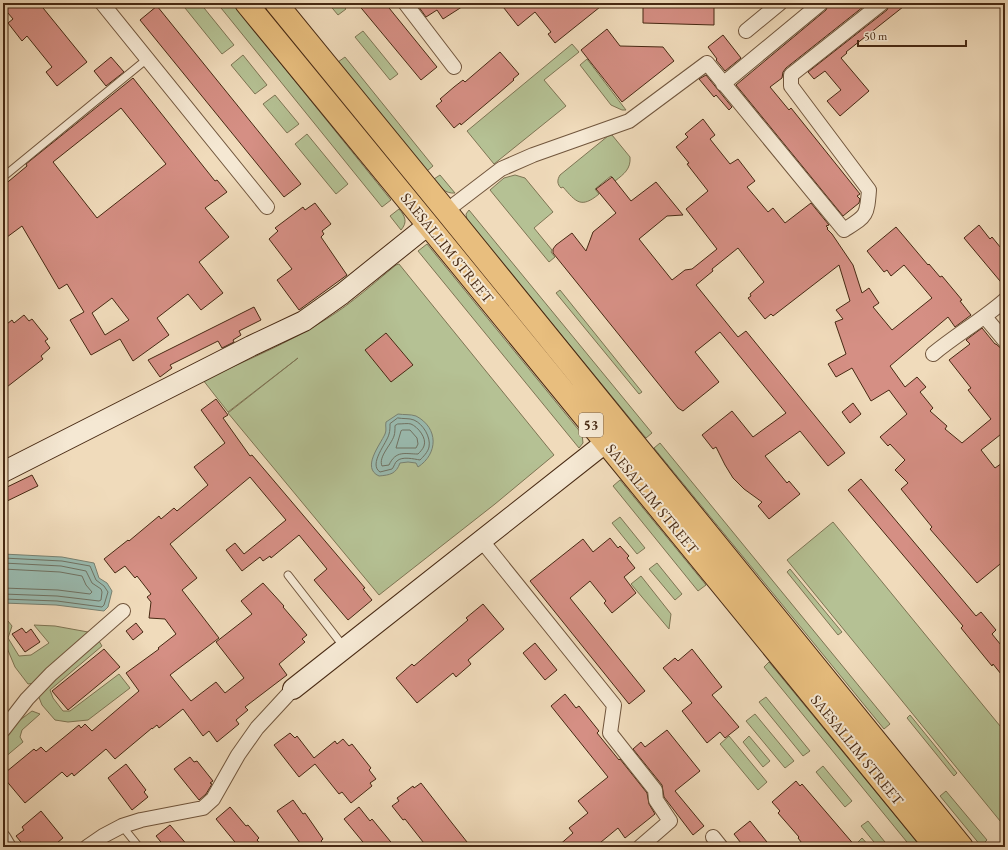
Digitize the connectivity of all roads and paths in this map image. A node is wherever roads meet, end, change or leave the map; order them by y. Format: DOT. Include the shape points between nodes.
graph roads {
  1 [pos="102,3"];
  2 [pos="246,3"];
  3 [pos="276,3"];
  4 [pos="405,3"];
  5 [pos="780,3"];
  6 [pos="821,3"];
  7 [pos="882,3"];
  8 [pos="746,31"];
  9 [pos="147,59"];
  10 [pos="454,67"];
  11 [pos="723,84"];
  12 [pos="3,177"];
  13 [pos="268,207"];
  14 [pos="446,211"];
  15 [pos="428,225"];
  16 [pos="1005,300"];
  17 [pos="985,317"];
  18 [pos="1005,341"];
  19 [pos="933,354"];
  20 [pos="605,443"];
  21 [pos="3,472"];
  22 [pos="482,541"];
  23 [pos="288,575"];
  24 [pos="123,611"];
  25 [pos="345,648"];
  26 [pos="293,689"];
  27 [pos="3,730"];
  28 [pos="122,826"];
  29 [pos="3,837"];
  30 [pos="8,847"];
  31 [pos="87,847"];
  32 [pos="139,847"];
  33 [pos="640,847"];
  34 [pos="936,847"];
  35 [pos="962,847"];
  1 -- 9 [label="street"];
  2 -- 15 [label="main road, SAESALLIM STREET / 53"];
  3 -- 14 [label="main road, SAESALLIM STREET / 53"];
  4 -- 10 [label="street"];
  5 -- 8 [label="street"];
  6 -- 11 [label="street"];
  7 -- 11 [label="street" via="791,75 791,86 869,190 868,208 863,218 844,230"];
  9 -- 12 [label="lane"];
  9 -- 13 [label="street"];
  11 -- 14 [label="street" via="706,63 629,121 501,169"];
  14 -- 35 [label="main road, SAESALLIM STREET / 53"];
  15 -- 20 [label="main road, SAESALLIM STREET / 53"];
  15 -- 21 [label="street" via="304,321"];
  16 -- 17 [label="street"];
  17 -- 18 [label="street"];
  17 -- 19 [label="street"];
  20 -- 22 [label="street"];
  20 -- 34 [label="main road, SAESALLIM STREET / 53"];
  22 -- 25 [label="street"];
  22 -- 33 [label="street" via="614,705 610,733 655,790 656,800 670,821"];
  23 -- 25 [label="lane"];
  24 -- 27 [label="street" via="51,674"];
  25 -- 26 [label="street"];
  26 -- 28 [label="street" via="258,728 238,755 213,799 203,808"];
  28 -- 31 [label="street"];
  28 -- 32 [label="lane"];
  29 -- 30 [label="street"];
}
